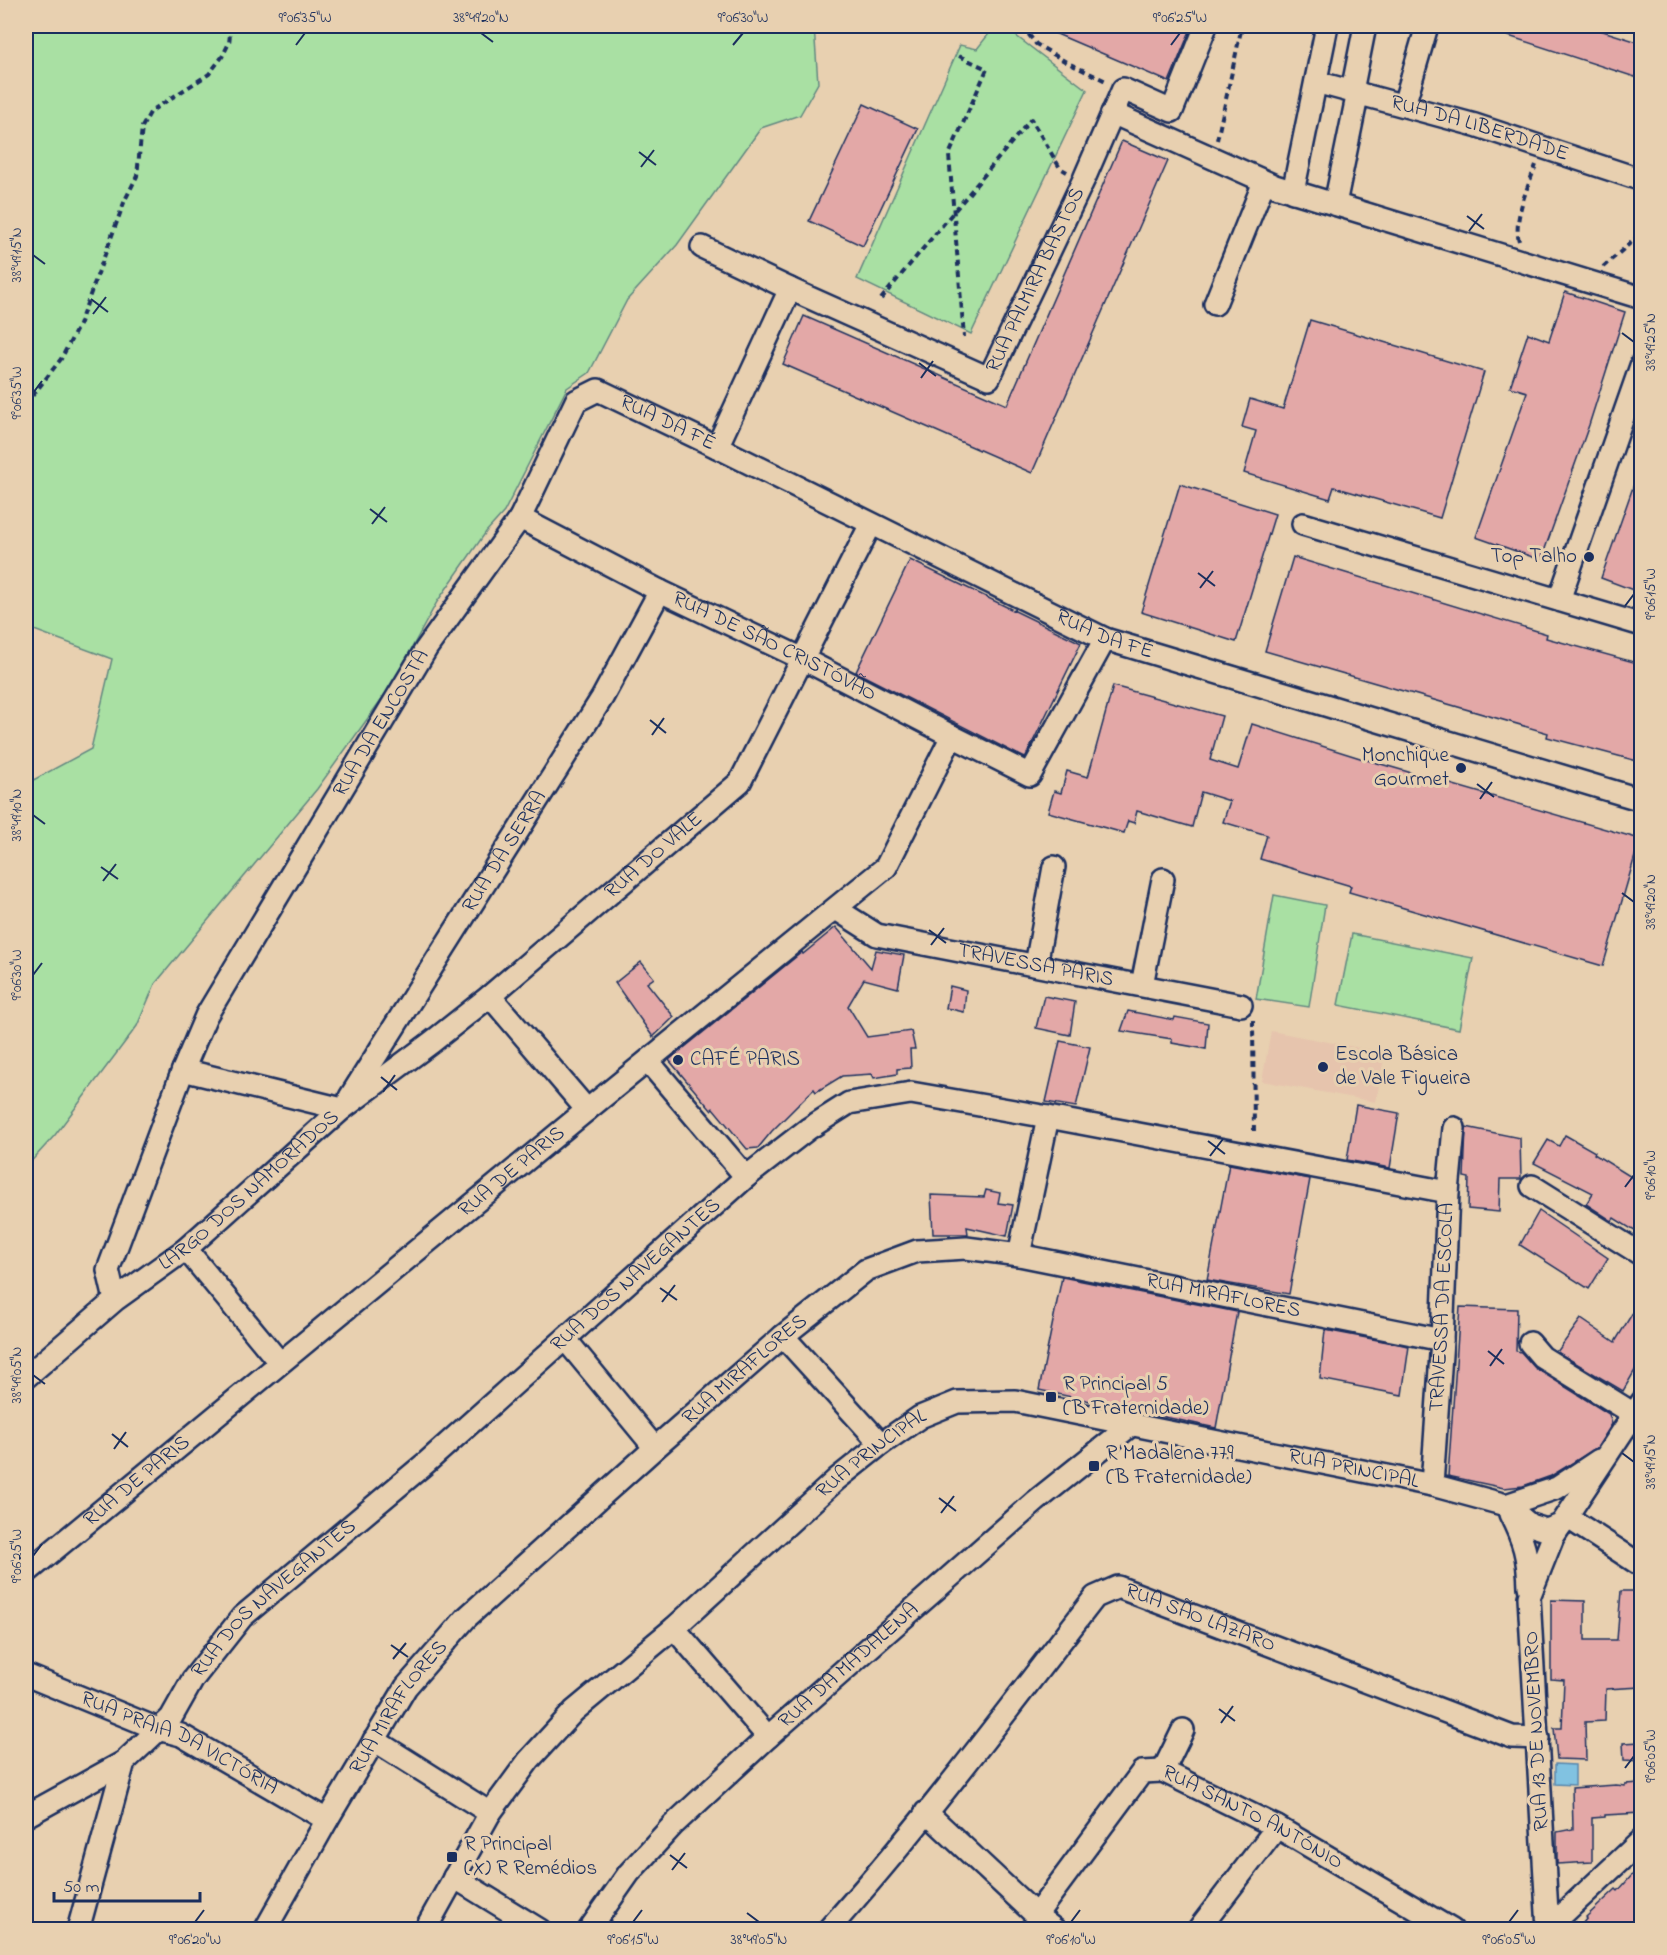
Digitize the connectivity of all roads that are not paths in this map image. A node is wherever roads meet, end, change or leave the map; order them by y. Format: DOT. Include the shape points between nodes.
graph roads {
  1 [pos="1206,26"];
  2 [pos="1327,26"];
  3 [pos="1365,26"];
  4 [pos="1427,26"];
  5 [pos="1316,82"];
  6 [pos="1355,92"];
  7 [pos="1404,105"];
  8 [pos="1110,118"];
  9 [pos="1641,180"];
  10 [pos="1264,182"];
  11 [pos="1293,192"];
  12 [pos="1335,204"];
  13 [pos="702,247"];
  14 [pos="790,289"];
  15 [pos="1641,298"];
  16 [pos="1215,304"];
  17 [pos="1641,363"];
  18 [pos="598,390"];
  19 [pos="717,447"];
  20 [pos="520,518"];
  21 [pos="871,524"];
  22 [pos="1303,524"];
  23 [pos="660,591"];
  24 [pos="1559,600"];
  25 [pos="1641,625"];
  26 [pos="1105,639"];
  27 [pos="803,659"];
  28 [pos="952,736"];
  29 [pos="1641,800"];
  30 [pos="1054,867"];
  31 [pos="1163,879"];
  32 [pos="836,909"];
  33 [pos="1036,965"];
  34 [pos="1142,986"];
  35 [pos="490,996"];
  36 [pos="1241,1005"];
  37 [pos="648,1061"];
  38 [pos="183,1070"];
  39 [pos="342,1109"];
  40 [pos="587,1110"];
  41 [pos="1048,1117"];
  42 [pos="1454,1128"];
  43 [pos="746,1177"];
  44 [pos="1532,1186"];
  45 [pos="1448,1192"];
  46 [pos="186,1249"];
  47 [pos="1019,1255"];
  48 [pos="1641,1255"];
  49 [pos="115,1300"];
  50 [pos="783,1336"];
  51 [pos="566,1340"];
  52 [pos="1442,1340"];
  53 [pos="1530,1343"];
  54 [pos="280,1363"];
  55 [pos="26,1377"];
  56 [pos="1638,1408"];
  57 [pos="1131,1425"];
  58 [pos="881,1444"];
  59 [pos="655,1448"];
  60 [pos="1609,1452"];
  61 [pos="1432,1485"];
  62 [pos="1531,1498"];
  63 [pos="1506,1505"];
  64 [pos="1561,1526"];
  65 [pos="1641,1566"];
  66 [pos="26,1573"];
  67 [pos="1529,1597"];
  68 [pos="674,1628"];
  69 [pos="26,1675"];
  70 [pos="158,1729"];
  71 [pos="1183,1730"];
  72 [pos="768,1737"];
  73 [pos="1538,1738"];
  74 [pos="374,1740"];
  75 [pos="124,1762"];
  76 [pos="1163,1771"];
  77 [pos="926,1812"];
  78 [pos="490,1813"];
  79 [pos="26,1816"];
  80 [pos="327,1821"];
  81 [pos="1277,1827"];
  82 [pos="1641,1840"];
  83 [pos="454,1877"];
  84 [pos="1036,1915"];
  85 [pos="78,1929"];
  86 [pos="265,1929"];
  87 [pos="425,1929"];
  88 [pos="540,1929"];
  89 [pos="589,1929"];
  90 [pos="828,1929"];
  91 [pos="1055,1929"];
  92 [pos="1198,1929"];
  93 [pos="1452,1929"];
  94 [pos="1548,1929"];
  1 -- 8 [label="street, RUA PALMIRA BASTOS" via="1172,111 1123,89"];
  2 -- 5 [label="street"];
  3 -- 6 [label="street"];
  4 -- 7 [label="street"];
  5 -- 6 [label="street, RUA DA LIBERDADE"];
  5 -- 11 [label="street"];
  6 -- 7 [label="street, RUA DA LIBERDADE"];
  6 -- 12 [label="street"];
  7 -- 9 [label="street, RUA DA LIBERDADE"];
  8 -- 10 [label="street" via="1193,149"];
  8 -- 14 [label="street, RUA PALMIRA BASTOS" via="989,378"];
  10 -- 11 [label="street"];
  10 -- 16 [label="street"];
  11 -- 12 [label="street"];
  12 -- 15 [label="street"];
  13 -- 14 [label="street, RUA PALMIRA BASTOS"];
  14 -- 19 [label="street"];
  17 -- 24 [label="street"];
  18 -- 19 [label="street, RUA DA FÉ"];
  18 -- 20 [label="street, RUA DA ENCOSTA" via="576,401"];
  19 -- 21 [label="street, RUA DA FÉ"];
  20 -- 23 [label="street, RUA DE SÃO CRISTÓVÃO"];
  20 -- 38 [label="street, RUA DA ENCOSTA" via="426,649 206,1016"];
  21 -- 26 [label="street, RUA DA FÉ"];
  21 -- 27 [label="street, RUA DO VALE"];
  22 -- 24 [label="street"];
  23 -- 27 [label="street, RUA DE SÃO CRISTÓVÃO"];
  23 -- 39 [label="street, RUA DA SERRA" via="602,698"];
  24 -- 25 [label="street"];
  26 -- 28 [label="street, RUA DE SÃO CRISTÓVÃO" via="1030,775"];
  26 -- 29 [label="street, RUA DA FÉ"];
  27 -- 28 [label="street, RUA DE SÃO CRISTÓVÃO"];
  27 -- 35 [label="street, RUA DO VALE" via="740,782"];
  28 -- 32 [label="street, RUA DE PARIS" via="886,867"];
  30 -- 33 [label="street"];
  31 -- 34 [label="street"];
  32 -- 33 [label="street, TRAVESSA PARIS" via="878,934"];
  32 -- 37 [label="street, RUA DE PARIS"];
  33 -- 34 [label="street, TRAVESSA PARIS"];
  34 -- 36 [label="street, TRAVESSA PARIS"];
  35 -- 39 [label="street, RUA DO VALE"];
  35 -- 40 [label="street"];
  37 -- 40 [label="street, RUA DE PARIS"];
  37 -- 43 [label="street"];
  38 -- 39 [label="street, LARGO DOS NAMORADOS"];
  38 -- 49 [label="street" via="108,1270"];
  39 -- 46 [label="street, LARGO DOS NAMORADOS"];
  40 -- 54 [label="street, RUA DE PARIS"];
  41 -- 43 [label="street, RUA DOS NAVEGANTES" via="911,1093 849,1103"];
  41 -- 45 [label="street, RUA DOS NAVEGANTES"];
  41 -- 47 [label="street"];
  42 -- 45 [label="street, TRAVESSA DA ESCOLA"];
  43 -- 51 [label="street, RUA DOS NAVEGANTES"];
  44 -- 48 [label="street"];
  45 -- 52 [label="street, TRAVESSA DA ESCOLA"];
  46 -- 49 [label="street, LARGO DOS NAMORADOS"];
  46 -- 54 [label="street"];
  47 -- 50 [label="street, RUA MIRAFLORES" via="966,1248 917,1251 866,1270"];
  47 -- 52 [label="street, RUA MIRAFLORES"];
  49 -- 55 [label="street, LARGO DOS NAMORADOS"];
  50 -- 58 [label="street"];
  50 -- 59 [label="street, RUA MIRAFLORES"];
  51 -- 59 [label="street"];
  51 -- 70 [label="street, RUA DOS NAVEGANTES" via="242,1617 193,1679 171,1718"];
  52 -- 61 [label="street, TRAVESSA DA ESCOLA"];
  53 -- 56 [label="street" via="1542,1357"];
  54 -- 66 [label="street, RUA DE PARIS"];
  56 -- 60 [label="street, RUA 13 DE NOVEMBRO"];
  57 -- 58 [label="street, RUA PRINCIPAL" via="1015,1401 957,1402 920,1417"];
  57 -- 61 [label="street, RUA PRINCIPAL"];
  57 -- 72 [label="street, RUA DA MADALENA" via="1036,1501"];
  58 -- 68 [label="street, RUA PRINCIPAL" via="837,1479"];
  59 -- 74 [label="street, RUA MIRAFLORES" via="466,1618 406,1687"];
  60 -- 62 [label="street" via="1557,1488"];
  60 -- 64 [label="street, RUA 13 DE NOVEMBRO"];
  61 -- 63 [label="street, RUA PRINCIPAL"];
  62 -- 63 [label="street"];
  62 -- 64 [label="street" via="1548,1509"];
  63 -- 64 [label="street" via="1530,1525 1545,1530"];
  63 -- 67 [label="street" via="1529,1559"];
  64 -- 65 [label="street"];
  64 -- 67 [label="street, RUA 13 DE NOVEMBRO"];
  67 -- 73 [label="street, RUA 13 DE NOVEMBRO"];
  68 -- 72 [label="street"];
  68 -- 78 [label="street, RUA PRINCIPAL" via="574,1711"];
  69 -- 70 [label="street, RUA PRAIA DA VICTÓRIA"];
  70 -- 75 [label="street, RUA DOS NAVEGANTES"];
  70 -- 80 [label="street, RUA PRAIA DA VICTÓRIA" via="181,1735"];
  71 -- 76 [label="street"];
  72 -- 89 [label="street, RUA DA MADALENA" via="673,1825 629,1873"];
  73 -- 77 [label="street, RUA SÃO LÁZARO" via="1512,1737 1118,1587 1095,1597"];
  73 -- 94 [label="street, RUA 13 DE NOVEMBRO"];
  74 -- 78 [label="street"];
  74 -- 80 [label="street, RUA MIRAFLORES"];
  75 -- 79 [label="street, RUA DOS NAVEGANTES"];
  75 -- 85 [label="street"];
  76 -- 81 [label="street, RUA SANTO ANTÓNIO"];
  76 -- 84 [label="street, RUA SANTO ANTÓNIO" via="1142,1772"];
  77 -- 84 [label="street"];
  77 -- 90 [label="street, RUA SÃO LÁZARO"];
  78 -- 83 [label="street, RUA PRINCIPAL"];
  80 -- 86 [label="street, RUA MIRAFLORES"];
  81 -- 92 [label="street"];
  81 -- 93 [label="street, RUA SANTO ANTÓNIO"];
  82 -- 94 [label="street"];
  83 -- 87 [label="street, RUA PRINCIPAL"];
  83 -- 88 [label="street"];
  84 -- 91 [label="street"];
}
